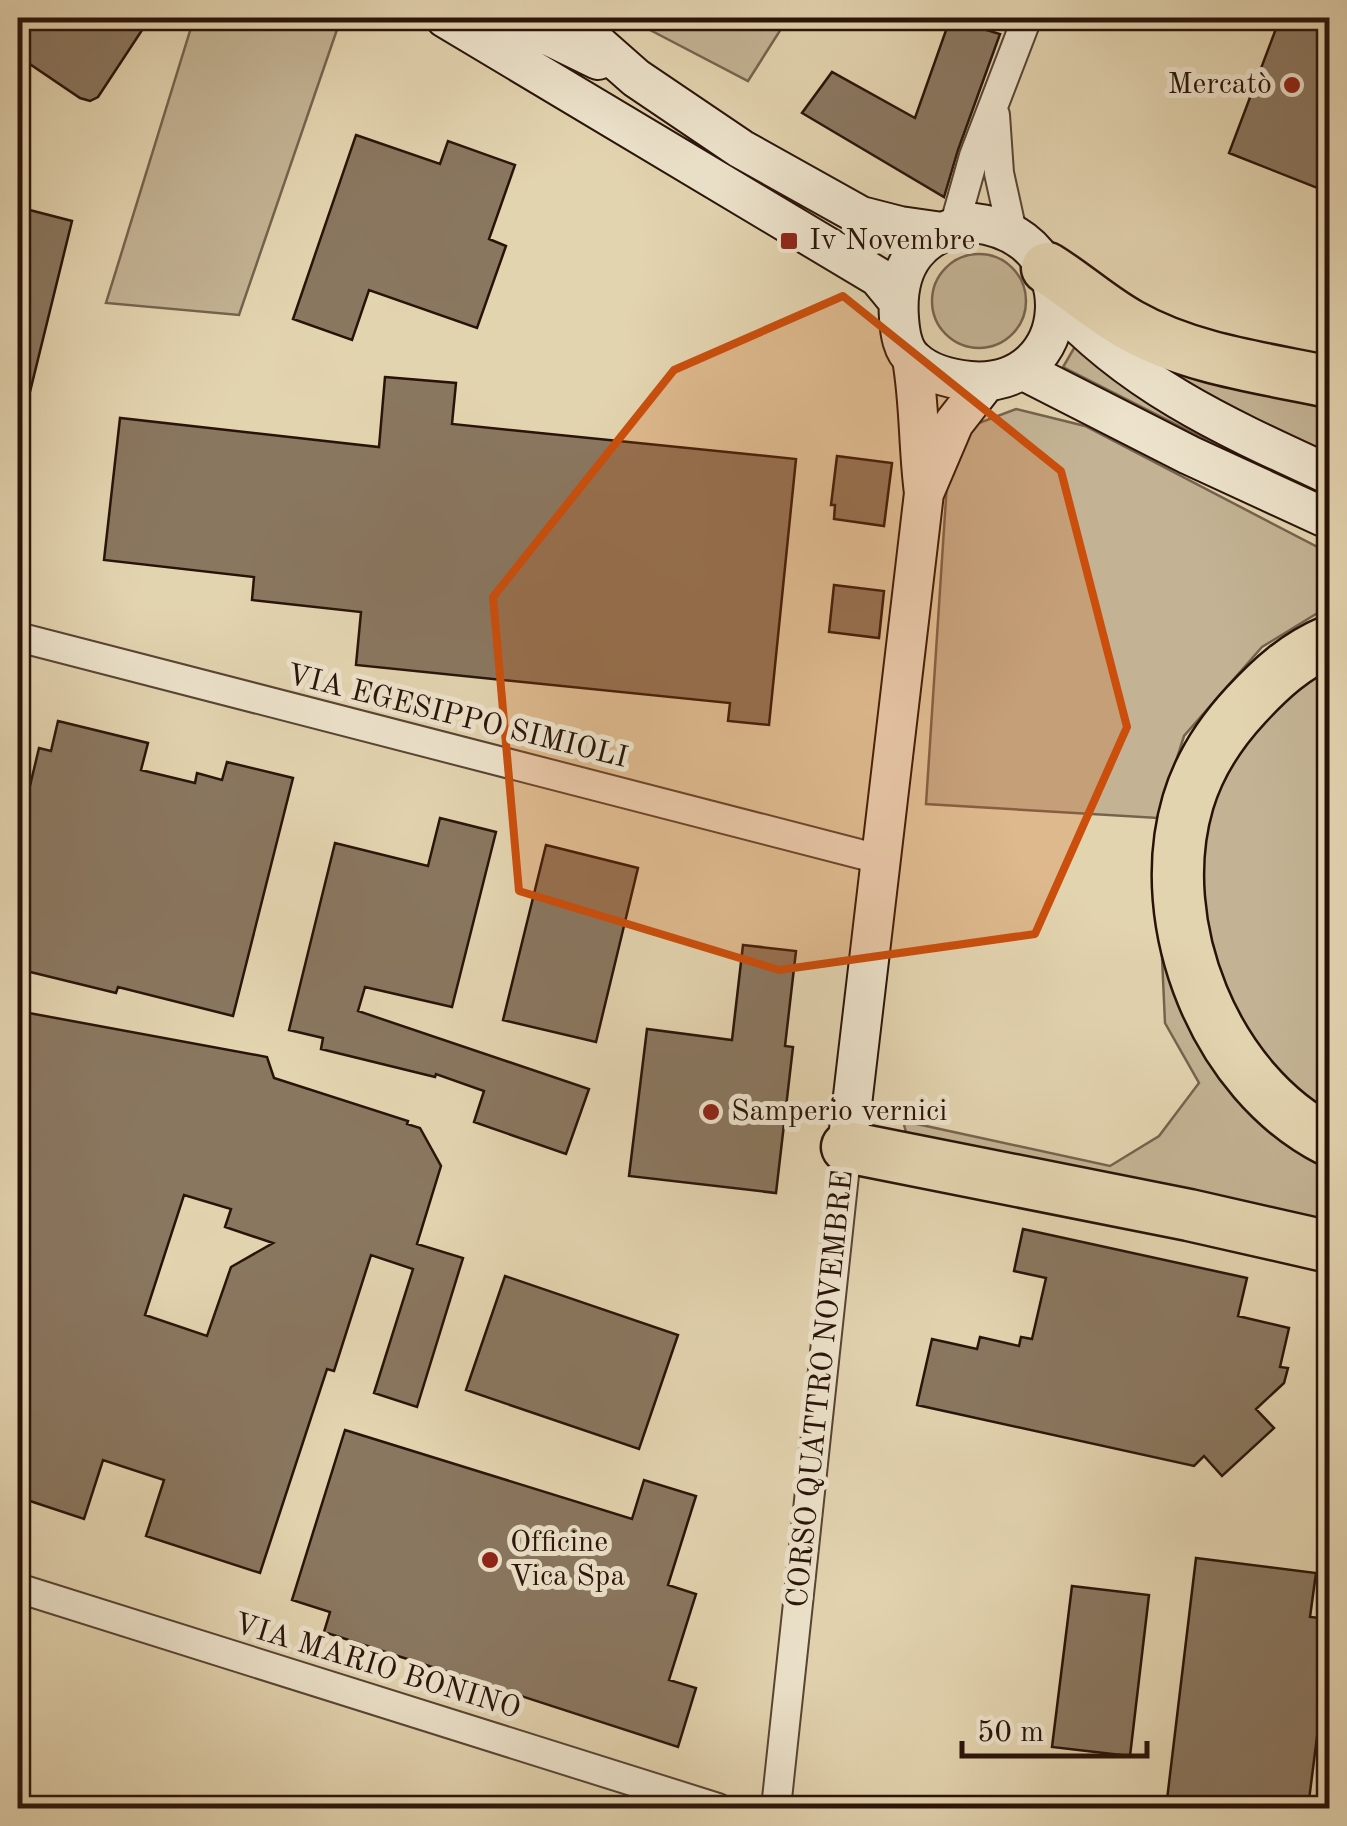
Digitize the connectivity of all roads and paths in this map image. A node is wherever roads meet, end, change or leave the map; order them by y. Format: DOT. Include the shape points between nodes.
graph roads {
  1 [pos="445,18"];
  2 [pos="512,18"];
  3 [pos="568,18"];
  4 [pos="1028,18"];
  5 [pos="636,78"];
  6 [pos="995,104"];
  7 [pos="948,229"];
  8 [pos="1012,232"];
  9 [pos="1051,284"];
  10 [pos="898,300"];
  11 [pos="912,359"];
  12 [pos="1022,370"];
  13 [pos="986,382"];
  14 [pos="1330,382"];
  15 [pos="1330,475"];
  16 [pos="924,493"];
  17 [pos="1330,520"];
  18 [pos="18,637"];
  19 [pos="1330,642"];
  20 [pos="880,860"];
  21 [pos="1330,1142"];
  22 [pos="847,1148"];
  23 [pos="1330,1246"];
  24 [pos="18,1588"];
  25 [pos="718,1808"];
  26 [pos="776,1808"];
  1 -- 10 [label="main road" via="878,278"];
  2 -- 5 [label="main road"];
  3 -- 5 [label="main road"];
  4 -- 6 [label="street"];
  5 -- 7 [label="main road" via="850,211 900,226"];
  6 -- 7 [label="street"];
  6 -- 8 [label="street" via="999,173"];
  7 -- 8 [label="main road" via="974,224"];
  7 -- 10 [label="main road" via="909,258"];
  8 -- 9 [label="main road" via="1039,254"];
  9 -- 12 [label="main road" via="1054,325 1042,351"];
  9 -- 14 [label="highway" via="1173,344"];
  9 -- 15 [label="main road" via="1085,332 1169,395"];
  10 -- 11 [label="main road" via="900,337"];
  11 -- 13 [label="main road" via="938,375"];
  11 -- 16 [label="main road, CORSO QUATTRO NOVEMBRE"];
  12 -- 13 [label="main road"];
  12 -- 17 [label="main road"];
  13 -- 16 [label="main road, CORSO QUATTRO NOVEMBRE" via="954,423"];
  16 -- 20 [label="main road, CORSO QUATTRO NOVEMBRE"];
  18 -- 20 [label="street, VIA EGESIPPO SIMIOLI"];
  19 -- 21 [label="highway" via="1272,676 1204,760 1188,802 1179,895 1197,986 1217,1029 1267,1092"];
  20 -- 22 [label="main road, CORSO QUATTRO NOVEMBRE"];
  22 -- 23 [label="highway"];
  22 -- 26 [label="street, CORSO QUATTRO NOVEMBRE"];
  24 -- 25 [label="street, VIA MARIO BONINO"];
}
